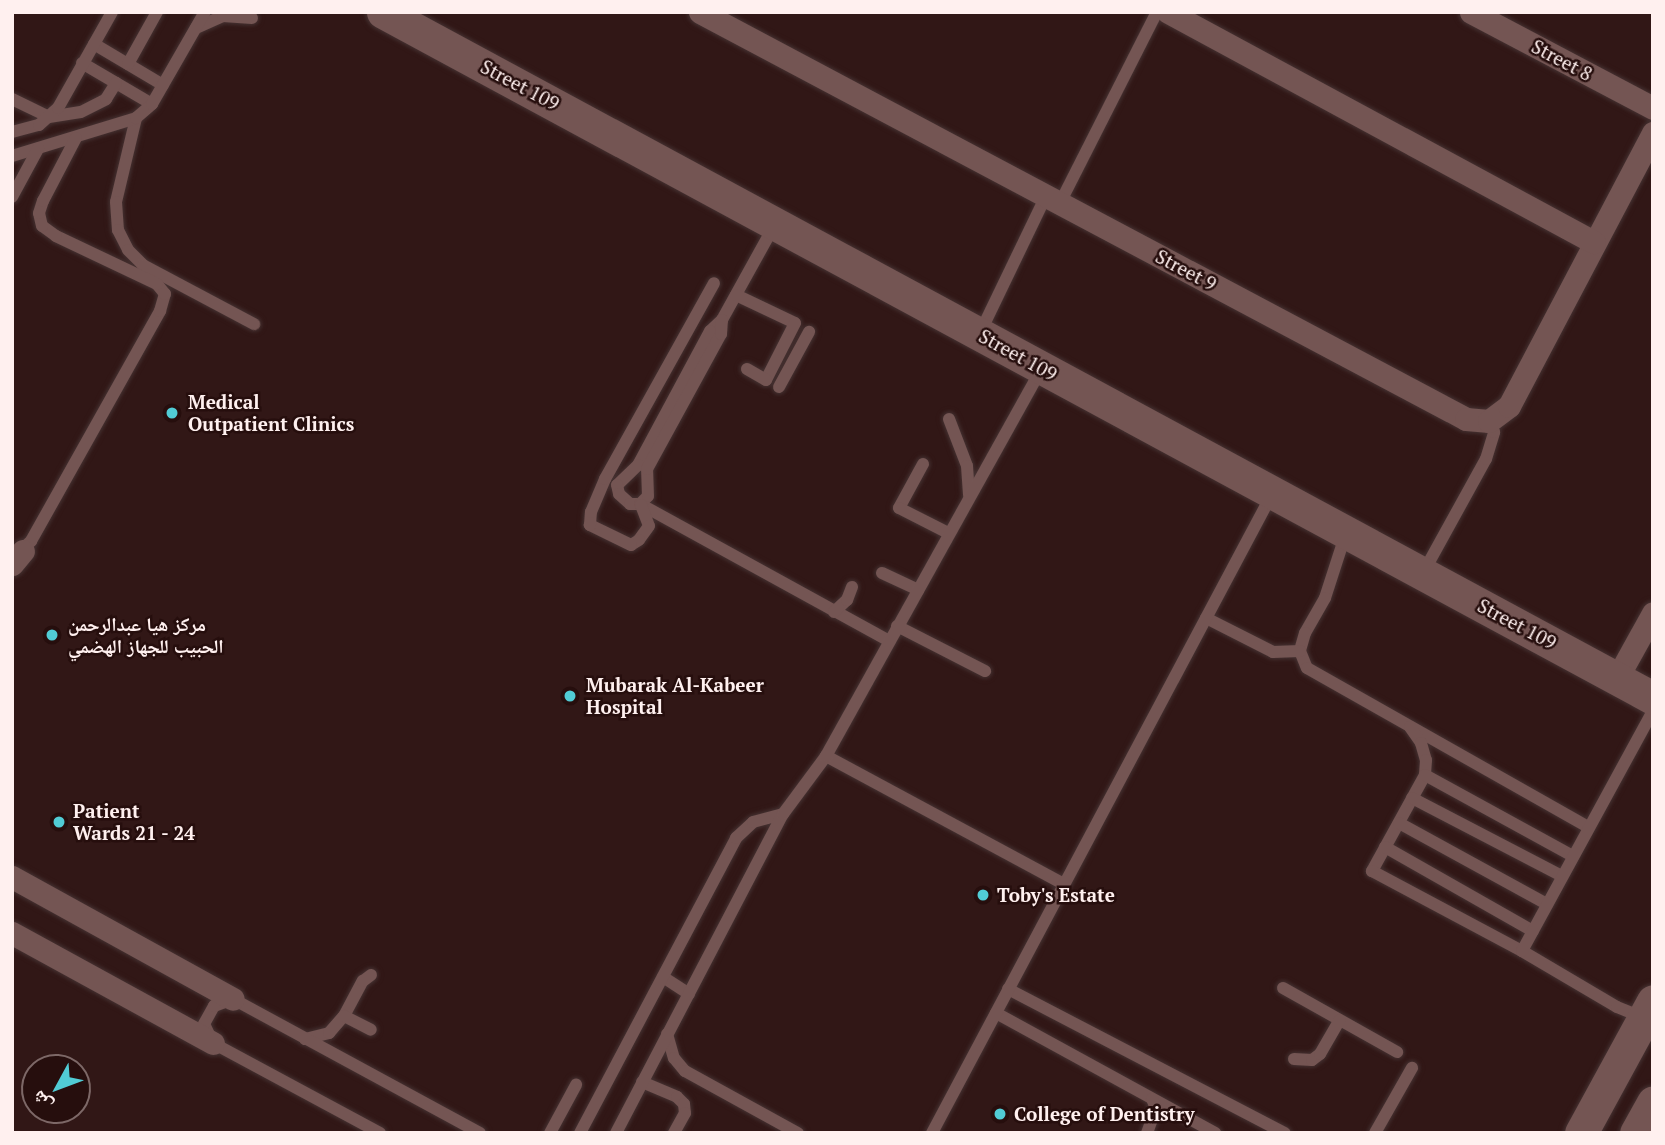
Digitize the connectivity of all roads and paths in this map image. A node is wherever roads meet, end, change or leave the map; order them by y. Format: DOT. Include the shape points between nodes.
graph roads {
  1 [pos="112,12"];
  2 [pos="158,12"];
  3 [pos="205,12"];
  4 [pos="383,12"];
  5 [pos="701,12"];
  6 [pos="1157,12"];
  7 [pos="1168,12"];
  8 [pos="1471,12"];
  9 [pos="252,18"];
  10 [pos="196,28"];
  11 [pos="94,44"];
  12 [pos="82,63"];
  13 [pos="128,64"];
  14 [pos="116,83"];
  15 [pos="163,85"];
  16 [pos="12,99"];
  17 [pos="152,104"];
  18 [pos="1653,108"];
  19 [pos="48,117"];
  20 [pos="136,118"];
  21 [pos="12,132"];
  22 [pos="1653,133"];
  23 [pos="76,138"];
  24 [pos="38,149"];
  25 [pos="12,156"];
  26 [pos="12,197"];
  27 [pos="1053,200"];
  28 [pos="776,223"];
  29 [pos="1594,242"];
  30 [pos="714,283"];
  31 [pos="736,295"];
  32 [pos="722,320"];
  33 [pos="254,324"];
  34 [pos="809,332"];
  35 [pos="980,334"];
  36 [pos="1041,368"];
  37 [pos="747,369"];
  38 [pos="779,387"];
  39 [pos="949,419"];
  40 [pos="1489,421"];
  41 [pos="923,464"];
  42 [pos="1272,494"];
  43 [pos="969,495"];
  44 [pos="640,504"];
  45 [pos="1346,531"];
  46 [pos="948,533"];
  47 [pos="16,556"];
  48 [pos="882,573"];
  49 [pos="1423,573"];
  50 [pos="852,587"];
  51 [pos="918,590"];
  52 [pos="834,612"];
  53 [pos="1653,613"];
  54 [pos="1206,618"];
  55 [pos="897,626"];
  56 [pos="889,641"];
  57 [pos="1300,651"];
  58 [pos="985,671"];
  59 [pos="1617,678"];
  60 [pos="1653,698"];
  61 [pos="1653,711"];
  62 [pos="1410,727"];
  63 [pos="826,756"];
  64 [pos="1425,775"];
  65 [pos="1412,799"];
  66 [pos="783,814"];
  67 [pos="1399,823"];
  68 [pos="1588,827"];
  69 [pos="1385,847"];
  70 [pos="1573,856"];
  71 [pos="1562,876"];
  72 [pos="12,877"];
  73 [pos="1064,884"];
  74 [pos="1547,904"];
  75 [pos="1533,931"];
  76 [pos="12,933"];
  77 [pos="1522,951"];
  78 [pos="371,975"];
  79 [pos="663,977"];
  80 [pos="1283,988"];
  81 [pos="1008,989"];
  82 [pos="689,994"];
  83 [pos="233,999"];
  84 [pos="1648,1009"];
  85 [pos="996,1013"];
  86 [pos="344,1016"];
  87 [pos="1340,1020"];
  88 [pos="370,1030"];
  89 [pos="667,1034"];
  90 [pos="305,1039"];
  91 [pos="213,1043"];
  92 [pos="1397,1052"];
  93 [pos="1294,1059"];
  94 [pos="1412,1068"];
  95 [pos="642,1082"];
  96 [pos="576,1085"];
  97 [pos="1152,1099"];
  98 [pos="1653,1102"];
  99 [pos="380,1133"];
  100 [pos="480,1133"];
  101 [pos="551,1133"];
  102 [pos="580,1133"];
  103 [pos="616,1133"];
  104 [pos="674,1133"];
  105 [pos="797,1133"];
  106 [pos="932,1133"];
  107 [pos="1147,1133"];
  108 [pos="1215,1133"];
  109 [pos="1285,1133"];
  110 [pos="1376,1133"];
  111 [pos="1581,1133"];
  112 [pos="1636,1133"];
  1 -- 11 [label="lane"];
  2 -- 13 [label="lane"];
  3 -- 10 [label="lane"];
  4 -- 28 [label="street, Street 109"];
  5 -- 27 [label="street, Street 9"];
  6 -- 27 [label="lane"];
  7 -- 29 [label="street"];
  8 -- 18 [label="street, Street 8"];
  9 -- 10 [label="lane" via="223,16"];
  10 -- 15 [label="lane"];
  11 -- 12 [label="lane"];
  11 -- 13 [label="lane"];
  12 -- 14 [label="lane"];
  12 -- 19 [label="lane" via="58,108"];
  13 -- 15 [label="lane"];
  14 -- 17 [label="lane"];
  14 -- 19 [label="lane" via="106,99 81,111"];
  15 -- 17 [label="lane"];
  16 -- 19 [label="lane"];
  17 -- 20 [label="lane"];
  19 -- 21 [label="lane" via="39,125"];
  20 -- 23 [label="lane"];
  20 -- 33 [label="lane" via="116,202 118,230 128,250 143,265"];
  22 -- 29 [label="street"];
  23 -- 24 [label="lane"];
  23 -- 47 [label="lane" via="43,201 39,213 42,226 157,284 165,295 160,311"];
  24 -- 25 [label="lane"];
  24 -- 26 [label="lane"];
  27 -- 35 [label="lane"];
  27 -- 40 [label="street, Street 9" via="1466,419"];
  28 -- 31 [label="lane"];
  28 -- 35 [label="street, Street 109"];
  29 -- 40 [label="street" via="1509,406"];
  30 -- 44 [label="lane" via="605,479 590,525 631,545 649,526"];
  31 -- 32 [label="lane"];
  31 -- 37 [label="lane" via="795,323 766,380"];
  32 -- 44 [label="lane" via="721,334 647,469 648,496"];
  32 -- 44 [label="lane" via="710,331 638,465 617,485 630,504"];
  34 -- 38 [label="lane"];
  35 -- 36 [label="street, Street 109"];
  36 -- 42 [label="street, Street 109"];
  36 -- 43 [label="lane"];
  39 -- 43 [label="lane" via="967,466"];
  40 -- 49 [label="lane" via="1494,432 1486,459"];
  41 -- 46 [label="lane" via="899,508"];
  42 -- 45 [label="street, Street 109"];
  42 -- 54 [label="lane"];
  43 -- 46 [label="lane"];
  44 -- 52 [label="lane"];
  45 -- 49 [label="street, Street 109"];
  45 -- 57 [label="lane" via="1325,598"];
  46 -- 51 [label="lane"];
  48 -- 51 [label="lane"];
  49 -- 59 [label="street, Street 109"];
  50 -- 52 [label="lane"];
  51 -- 55 [label="lane"];
  52 -- 56 [label="lane"];
  53 -- 59 [label="street"];
  54 -- 57 [label="lane" via="1273,652"];
  54 -- 73 [label="lane"];
  55 -- 56 [label="lane"];
  55 -- 58 [label="lane"];
  56 -- 63 [label="lane"];
  57 -- 62 [label="lane" via="1307,668"];
  59 -- 60 [label="street, Street 109"];
  61 -- 68 [label="lane"];
  62 -- 64 [label="lane" via="1421,743"];
  62 -- 68 [label="lane"];
  63 -- 66 [label="lane"];
  63 -- 73 [label="lane"];
  64 -- 65 [label="lane"];
  64 -- 70 [label="lane"];
  65 -- 67 [label="lane"];
  65 -- 71 [label="lane"];
  66 -- 79 [label="lane" via="753,822 740,832"];
  66 -- 82 [label="lane"];
  67 -- 69 [label="lane"];
  67 -- 74 [label="lane"];
  68 -- 70 [label="lane"];
  69 -- 75 [label="lane"];
  69 -- 77 [label="lane" via="1372,871"];
  70 -- 71 [label="lane"];
  71 -- 74 [label="lane"];
  72 -- 83 [label="street"];
  73 -- 81 [label="lane"];
  74 -- 75 [label="lane"];
  75 -- 77 [label="lane"];
  76 -- 91 [label="street"];
  77 -- 84 [label="lane" via="1617,1007"];
  78 -- 86 [label="lane"];
  79 -- 82 [label="lane"];
  79 -- 102 [label="lane"];
  80 -- 87 [label="lane"];
  81 -- 85 [label="lane"];
  81 -- 109 [label="lane"];
  82 -- 89 [label="lane"];
  83 -- 90 [label="lane"];
  83 -- 91 [label="lane" via="214,1006 204,1024"];
  84 -- 111 [label="street"];
  85 -- 97 [label="lane"];
  85 -- 106 [label="lane"];
  86 -- 88 [label="lane"];
  86 -- 90 [label="lane" via="328,1033"];
  87 -- 92 [label="lane"];
  87 -- 93 [label="lane" via="1320,1054 1312,1060"];
  89 -- 95 [label="lane"];
  89 -- 105 [label="lane" via="674,1058 685,1071"];
  90 -- 100 [label="lane"];
  91 -- 99 [label="lane"];
  94 -- 110 [label="lane"];
  95 -- 103 [label="lane"];
  95 -- 104 [label="lane" via="684,1104 685,1113"];
  96 -- 101 [label="lane"];
  97 -- 107 [label="lane" via="1156,1108"];
  97 -- 108 [label="lane"];
  98 -- 112 [label="street"];
}
